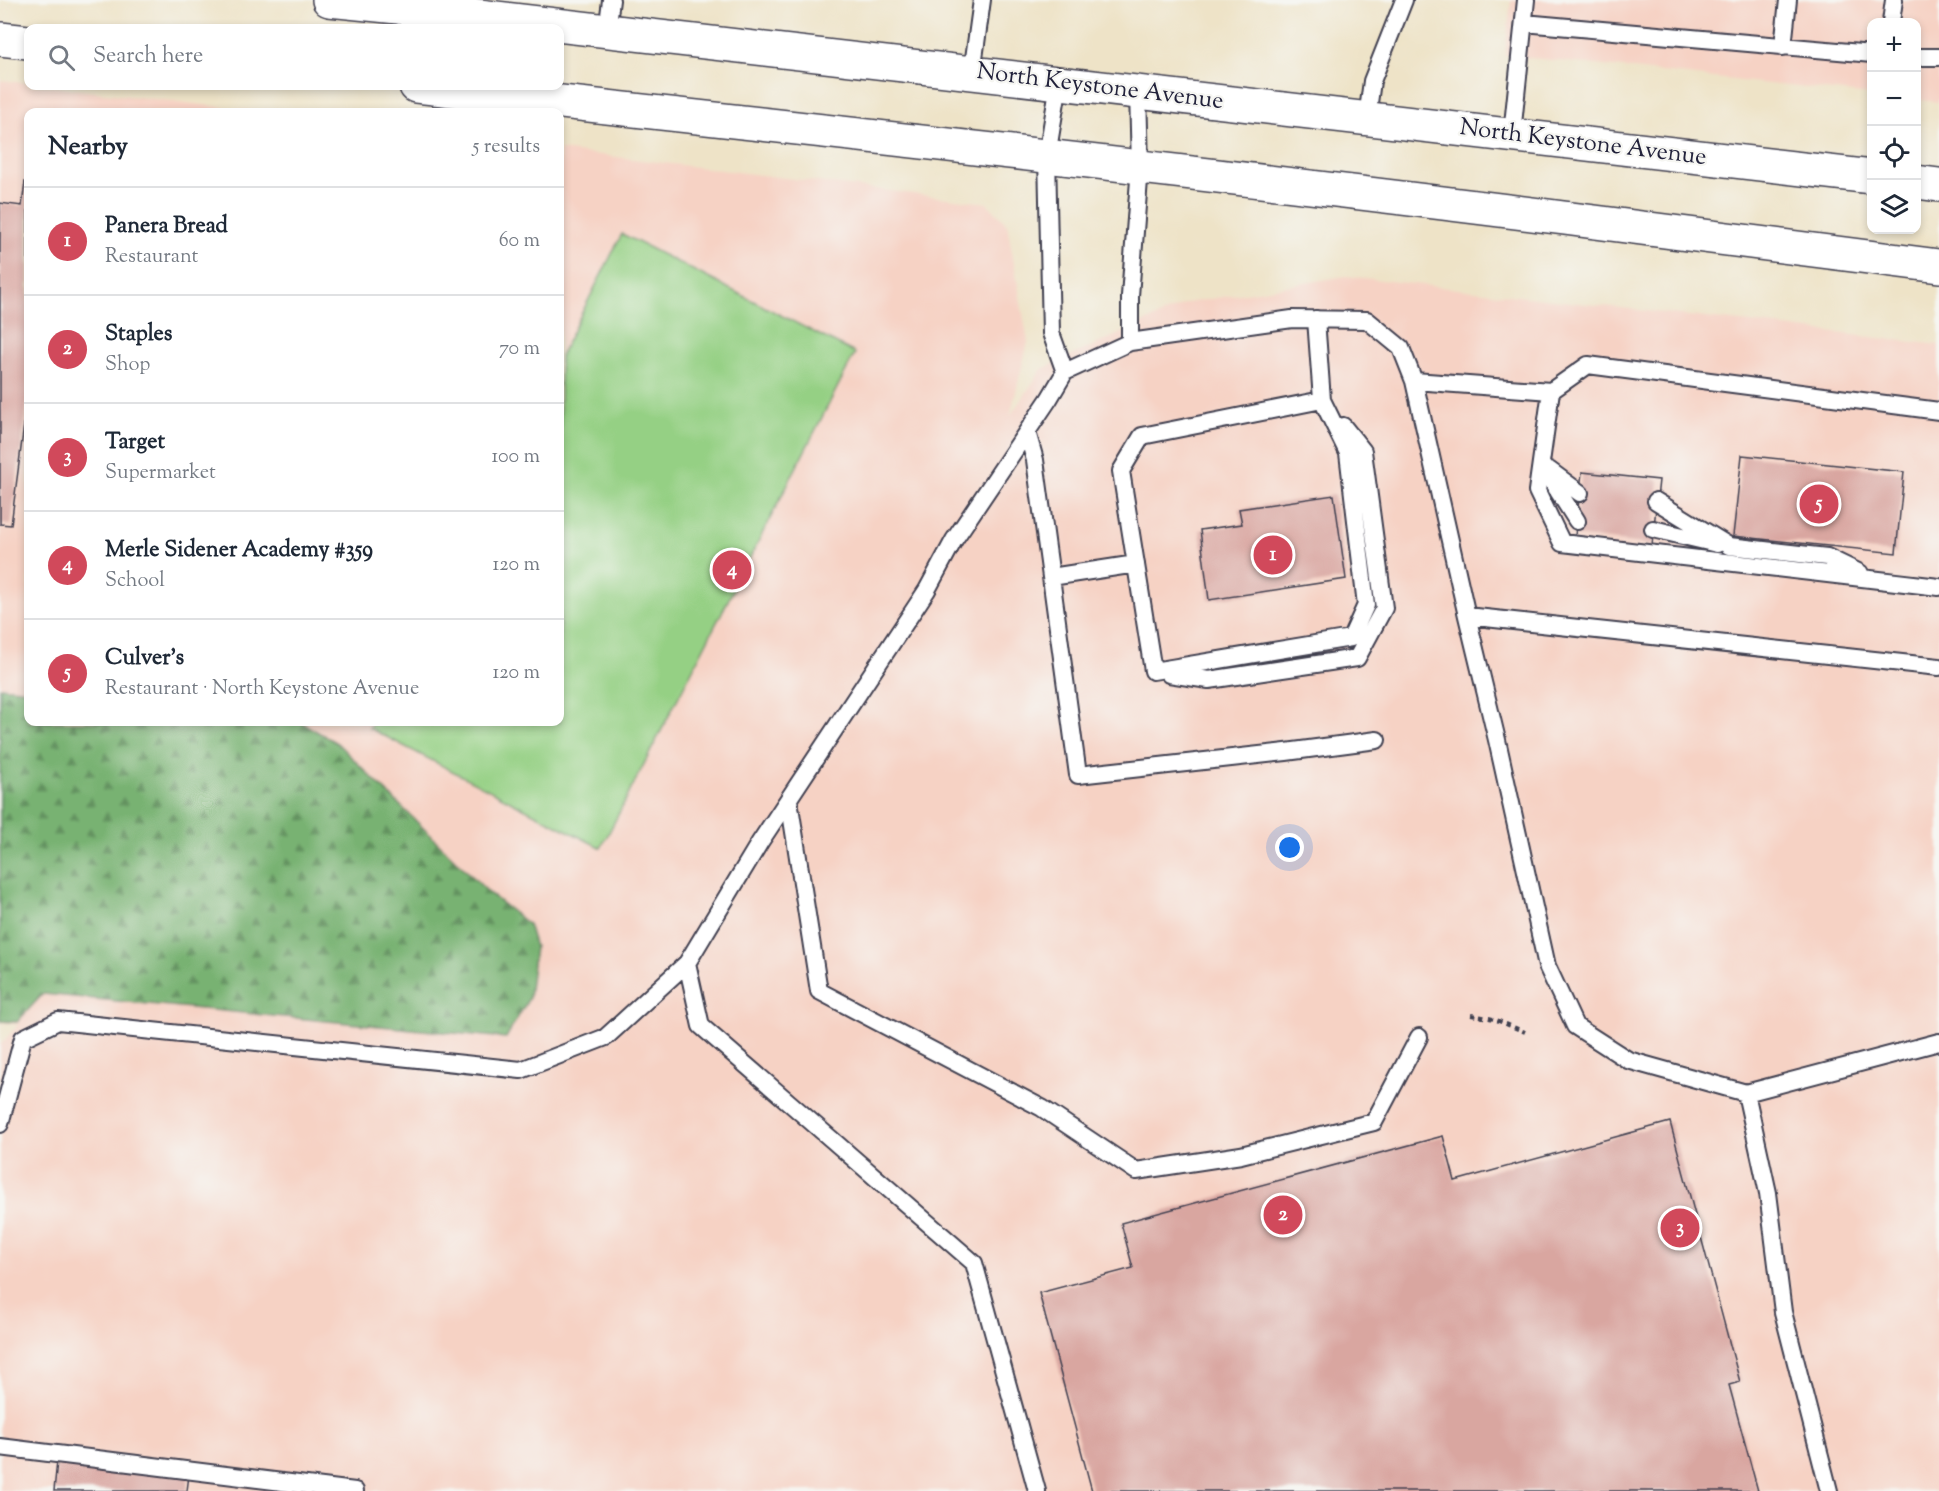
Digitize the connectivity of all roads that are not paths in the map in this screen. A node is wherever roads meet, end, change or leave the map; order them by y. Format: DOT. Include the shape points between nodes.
graph roads {
  1 [pos="982,0"];
  2 [pos="1404,0"];
  3 [pos="1526,0"];
  4 [pos="1788,0"];
  5 [pos="1894,0"];
  6 [pos="338,1"];
  7 [pos="428,5"];
  8 [pos="609,16"];
  9 [pos="1892,18"];
  10 [pos="1524,23"];
  11 [pos="509,24"];
  12 [pos="0,39"];
  13 [pos="24,42"];
  14 [pos="1783,47"];
  15 [pos="1867,54"];
  16 [pos="1921,57"];
  17 [pos="1939,57"];
  18 [pos="972,73"];
  19 [pos="1059,83"];
  20 [pos="502,90"];
  21 [pos="1138,92"];
  22 [pos="1367,118"];
  23 [pos="1512,134"];
  24 [pos="1047,156"];
  25 [pos="1140,167"];
  26 [pos="1867,176"];
  27 [pos="1921,183"];
  28 [pos="1939,185"];
  29 [pos="1939,266"];
  30 [pos="1316,319"];
  31 [pos="1130,342"];
  32 [pos="1065,372"];
  33 [pos="1414,381"];
  34 [pos="1551,391"];
  35 [pos="1322,400"];
  36 [pos="1939,411"];
  37 [pos="1027,432"];
  38 [pos="1541,464"];
  39 [pos="1580,493"];
  40 [pos="1656,501"];
  41 [pos="1577,520"];
  42 [pos="1653,530"];
  43 [pos="1729,546"];
  44 [pos="1136,564"];
  45 [pos="1051,577"];
  46 [pos="1873,579"];
  47 [pos="1939,586"];
  48 [pos="1467,616"];
  49 [pos="1939,667"];
  50 [pos="1377,740"];
  51 [pos="789,800"];
  52 [pos="687,963"];
  53 [pos="1419,1037"];
  54 [pos="1939,1042"];
  55 [pos="1746,1093"];
  56 [pos="0,1124"];
  57 [pos="0,1447"];
  58 [pos="356,1491"];
  59 [pos="1037,1491"];
  60 [pos="1829,1491"];
  1 -- 18 [label="lane"];
  2 -- 22 [label="lane" via="1372,81"];
  3 -- 10 [label="lane"];
  4 -- 14 [label="lane"];
  5 -- 9 [label="lane"];
  6 -- 7 [label="main road, North Keystone Avenue"];
  7 -- 11 [label="main road, North Keystone Avenue"];
  8 -- 11 [label="main road, North Keystone Avenue"];
  8 -- 18 [label="main road, North Keystone Avenue"];
  10 -- 14 [label="lane"];
  10 -- 23 [label="lane"];
  12 -- 13 [label="main road"];
  14 -- 15 [label="lane"];
  16 -- 17 [label="lane"];
  18 -- 19 [label="main road, North Keystone Avenue"];
  19 -- 21 [label="main road, North Keystone Avenue"];
  19 -- 24 [label="lane"];
  20 -- 24 [label="main road"];
  21 -- 22 [label="main road, North Keystone Avenue"];
  21 -- 25 [label="lane"];
  22 -- 23 [label="main road, North Keystone Avenue"];
  23 -- 26 [label="main road, North Keystone Avenue"];
  24 -- 25 [label="main road"];
  24 -- 32 [label="lane" via="1051,333"];
  25 -- 29 [label="main road"];
  25 -- 31 [label="lane"];
  27 -- 28 [label="main road"];
  30 -- 31 [label="lane"];
  30 -- 33 [label="lane" via="1367,320 1401,348"];
  30 -- 35 [label="lane"];
  31 -- 32 [label="lane"];
  32 -- 37 [label="lane"];
  33 -- 34 [label="lane"];
  33 -- 48 [label="lane"];
  34 -- 36 [label="lane" via="1588,365"];
  34 -- 38 [label="lane"];
  35 -- 44 [label="lane" via="1142,436 1121,471"];
  35 -- 44 [label="lane" via="1348,453 1366,605 1351,638 1208,671 1153,671"];
  37 -- 45 [label="lane" via="1035,460"];
  37 -- 51 [label="lane"];
  38 -- 39 [label="lane"];
  38 -- 41 [label="lane"];
  38 -- 46 [label="lane" via="1537,490 1562,543"];
  40 -- 43 [label="lane"];
  42 -- 43 [label="lane"];
  43 -- 46 [label="lane" via="1827,557"];
  44 -- 45 [label="lane"];
  45 -- 50 [label="lane" via="1078,774"];
  46 -- 47 [label="lane"];
  48 -- 49 [label="lane"];
  48 -- 55 [label="lane" via="1547,966 1575,1026 1628,1060"];
  51 -- 52 [label="lane"];
  51 -- 53 [label="lane" via="819,991 1042,1108 1136,1171 1241,1155 1374,1122"];
  52 -- 56 [label="lane" via="606,1037 521,1070 58,1021 23,1038"];
  52 -- 59 [label="lane" via="701,1026 974,1263"];
  54 -- 55 [label="lane"];
  55 -- 60 [label="lane" via="1768,1193 1783,1312"];
  57 -- 58 [label="lane"];
}
